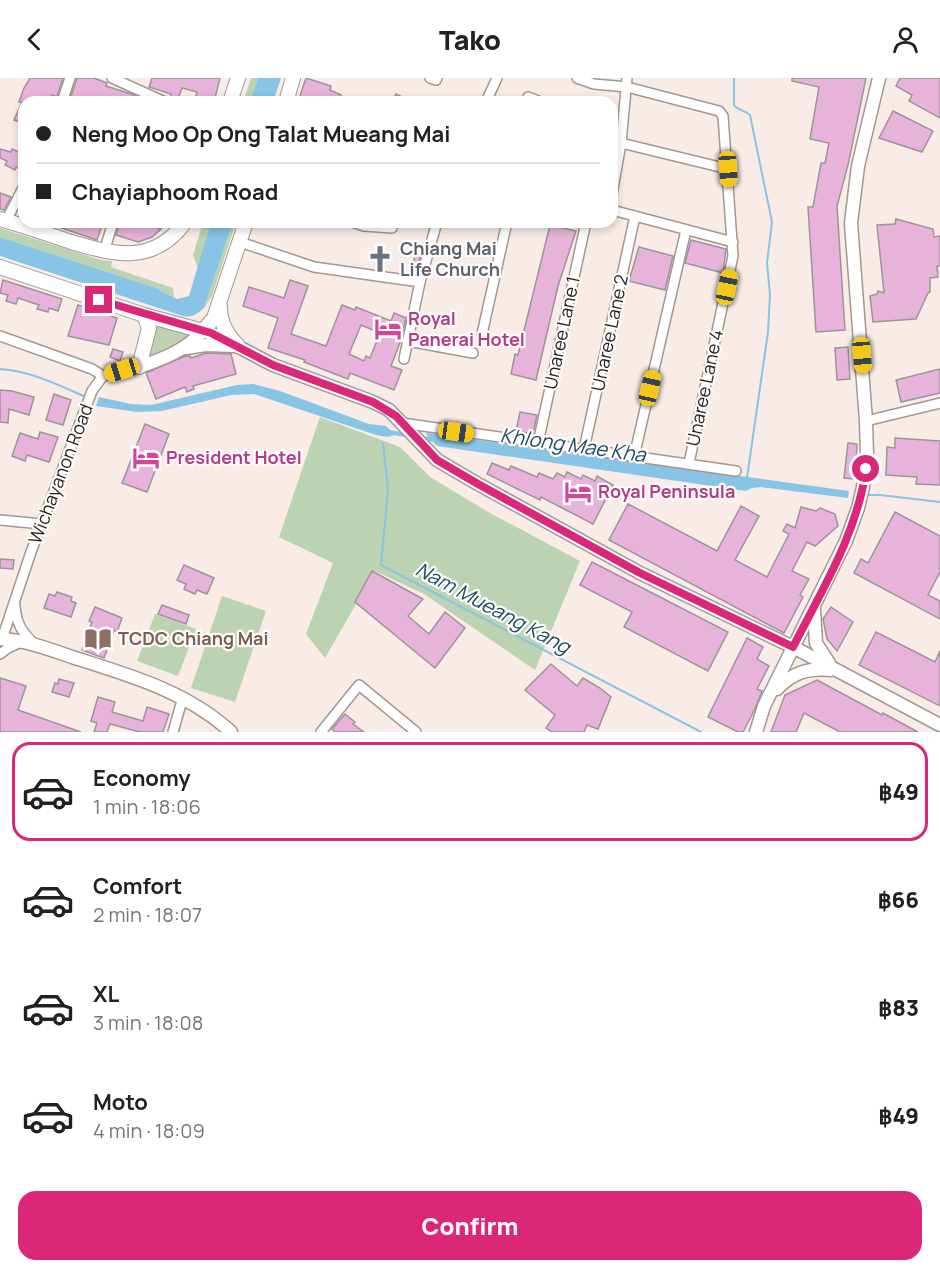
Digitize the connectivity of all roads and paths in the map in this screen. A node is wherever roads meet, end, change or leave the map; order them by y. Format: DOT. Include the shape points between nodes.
graph roads {
  1 [pos="70,78"];
  2 [pos="112,78"];
  3 [pos="238,78"];
  4 [pos="293,78"];
  5 [pos="430,78"];
  6 [pos="437,78"];
  7 [pos="497,78"];
  8 [pos="577,78"];
  9 [pos="879,78"];
  10 [pos="594,81"];
  11 [pos="627,82"];
  12 [pos="64,96"];
  13 [pos="152,96"];
  14 [pos="232,96"];
  15 [pos="288,96"];
  16 [pos="489,96"];
  17 [pos="618,124"];
  18 [pos="618,132"];
  19 [pos="621,143"];
  20 [pos="618,158"];
  21 [pos="728,169"];
  22 [pos="18,196"];
  23 [pos="618,212"];
  24 [pos="635,216"];
  25 [pos="3,220"];
  26 [pos="18,225"];
  27 [pos="28,228"];
  28 [pos="111,228"];
  29 [pos="180,228"];
  30 [pos="244,228"];
  31 [pos="435,228"];
  32 [pos="506,228"];
  33 [pos="585,228"];
  34 [pos="686,230"];
  35 [pos="240,242"];
  36 [pos="733,242"];
  37 [pos="104,252"];
  38 [pos="0,267"];
  39 [pos="420,282"];
  40 [pos="220,299"];
  41 [pos="144,315"];
  42 [pos="179,324"];
  43 [pos="203,332"];
  44 [pos="482,334"];
  45 [pos="0,336"];
  46 [pos="408,341"];
  47 [pos="238,346"];
  48 [pos="182,348"];
  49 [pos="473,353"];
  50 [pos="404,359"];
  51 [pos="139,367"];
  52 [pos="103,376"];
  53 [pos="940,403"];
  54 [pos="866,421"];
  55 [pos="406,427"];
  56 [pos="538,443"];
  57 [pos="584,449"];
  58 [pos="634,457"];
  59 [pos="689,463"];
  60 [pos="736,471"];
  61 [pos="0,520"];
  62 [pos="42,524"];
  63 [pos="14,600"];
  64 [pos="815,603"];
  65 [pos="1,641"];
  66 [pos="21,642"];
  67 [pos="35,645"];
  68 [pos="793,647"];
  69 [pos="0,654"];
  70 [pos="835,670"];
  71 [pos="183,697"];
  72 [pos="766,701"];
  73 [pos="940,725"];
  74 [pos="173,732"];
  75 [pos="231,732"];
  76 [pos="321,732"];
  77 [pos="416,732"];
  78 [pos="756,732"];
  1 -- 12 [label="street"];
  2 -- 13 [label="street"];
  3 -- 14 [label="main road"];
  4 -- 15 [label="main road"];
  5 -- 6 [label="street"];
  7 -- 16 [label="street"];
  8 -- 10 [label="street"];
  9 -- 54 [label="street" via="858,166 850,223"];
  10 -- 11 [label="street"];
  11 -- 17 [label="street"];
  11 -- 21 [label="street, Unaree Lane 4" via="718,111 723,116"];
  18 -- 19 [label="street"];
  19 -- 20 [label="street"];
  19 -- 21 [label="street"];
  21 -- 36 [label="street, Unaree Lane 4"];
  22 -- 25 [label="street"];
  23 -- 24 [label="street"];
  24 -- 34 [label="street"];
  24 -- 57 [label="street, Unaree Lane 2"];
  25 -- 26 [label="main road"];
  27 -- 37 [label="main road"];
  28 -- 37 [label="street"];
  29 -- 37 [label="main road" via="170,239 149,250 127,255"];
  30 -- 35 [label="main road"];
  31 -- 39 [label="street"];
  32 -- 44 [label="street"];
  33 -- 56 [label="street, Unaree Lane 1"];
  34 -- 36 [label="street"];
  34 -- 58 [label="street"];
  35 -- 39 [label="street" via="314,267"];
  35 -- 40 [label="main road"];
  36 -- 59 [label="street, Unaree Lane 4" via="732,265"];
  38 -- 41 [label="main road"];
  39 -- 46 [label="street"];
  40 -- 42 [label="main road" via="197,323"];
  40 -- 43 [label="main road" via="214,318"];
  40 -- 47 [label="main road" via="222,324"];
  41 -- 42 [label="main road"];
  41 -- 51 [label="main road" via="149,328"];
  42 -- 43 [label="main road"];
  43 -- 47 [label="street"];
  43 -- 48 [label="street"];
  45 -- 52 [label="street"];
  46 -- 49 [label="street"];
  46 -- 50 [label="street"];
  47 -- 48 [label="street"];
  47 -- 55 [label="street" via="273,365 373,402"];
  48 -- 51 [label="street"];
  51 -- 52 [label="street"];
  52 -- 62 [label="street, Wichayanon Road" via="83,411"];
  53 -- 54 [label="street"];
  54 -- 64 [label="street" via="867,456 860,502 846,541"];
  55 -- 56 [label="street"];
  55 -- 68 [label="street" via="437,460 478,484 640,573"];
  56 -- 57 [label="street"];
  57 -- 58 [label="street"];
  58 -- 59 [label="street"];
  59 -- 60 [label="street"];
  61 -- 62 [label="street"];
  62 -- 63 [label="street, Wichayanon Road"];
  63 -- 65 [label="street, Wichayanon Road"];
  63 -- 67 [label="street" via="20,630"];
  64 -- 68 [label="street"];
  64 -- 70 [label="street" via="816,643"];
  65 -- 66 [label="street"];
  66 -- 67 [label="street"];
  66 -- 69 [label="street"];
  67 -- 71 [label="street"];
  68 -- 70 [label="street"];
  68 -- 72 [label="street"];
  70 -- 72 [label="street" via="809,670 792,675"];
  70 -- 73 [label="street"];
  71 -- 74 [label="street"];
  71 -- 75 [label="street"];
  72 -- 78 [label="street"];
  76 -- 77 [label="street" via="359,685"];
}
